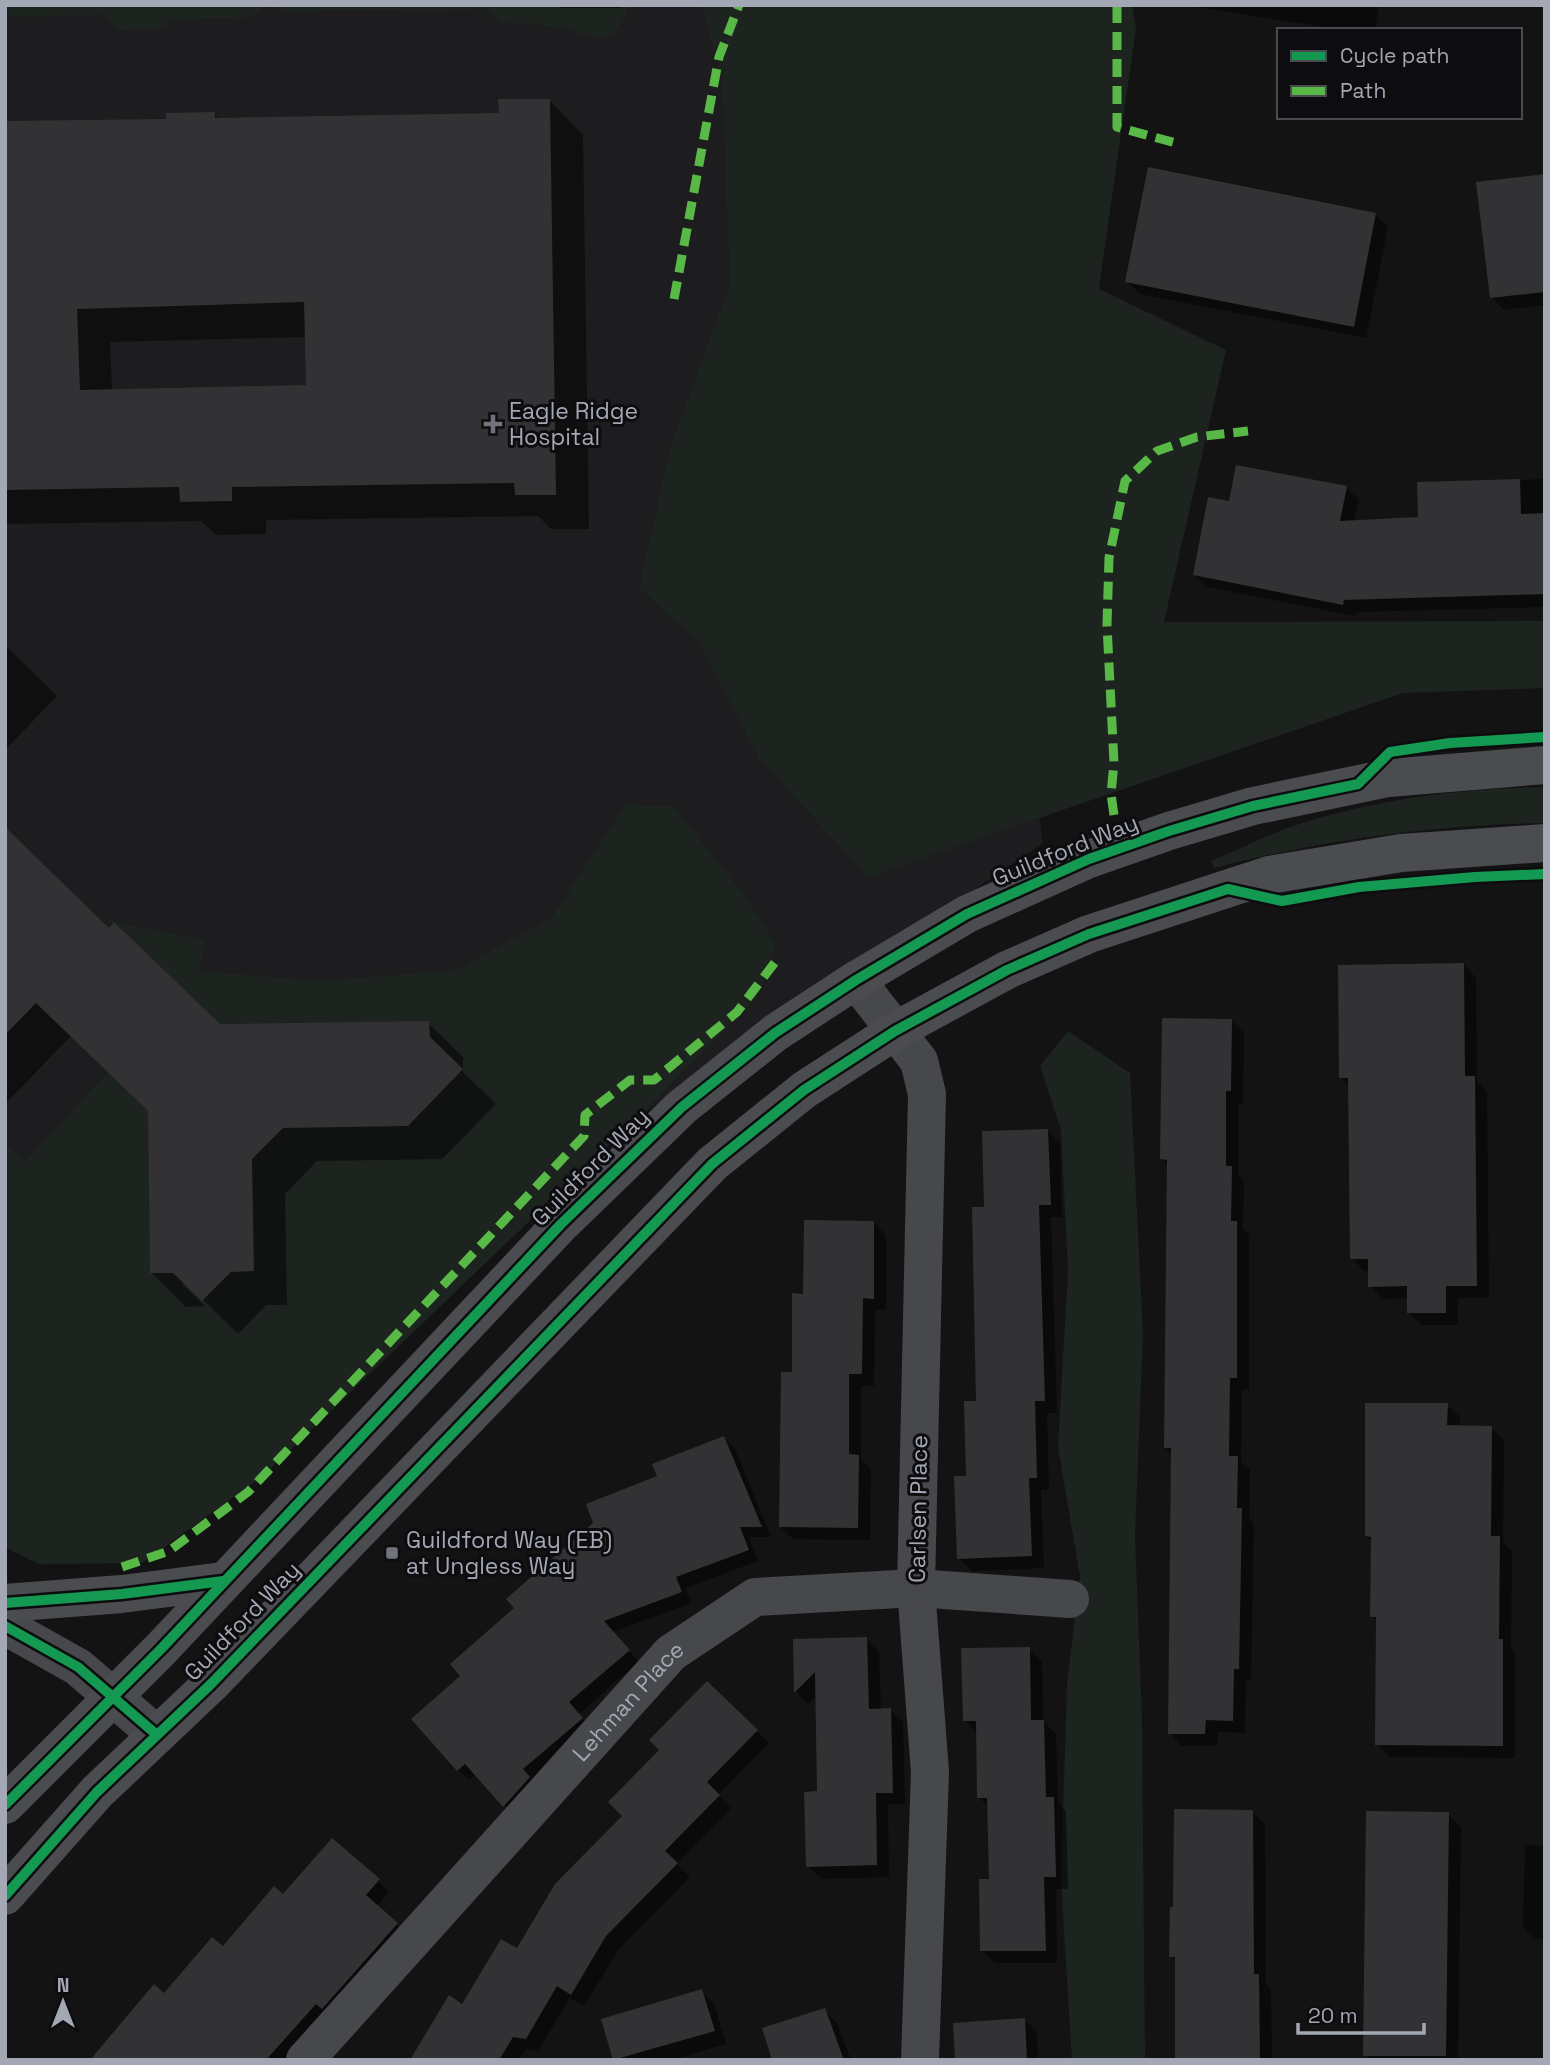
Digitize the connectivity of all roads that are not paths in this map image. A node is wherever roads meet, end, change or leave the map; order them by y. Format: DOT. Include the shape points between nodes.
graph roads {
  1 [pos="1545,765"];
  2 [pos="1545,843"];
  3 [pos="856,980"];
  4 [pos="895,1031"];
  5 [pos="223,1581"];
  6 [pos="916,1587"];
  7 [pos="1070,1599"];
  8 [pos="5,1604"];
  9 [pos="5,1626"];
  10 [pos="113,1697"];
  11 [pos="157,1735"];
  12 [pos="6,1803"];
  13 [pos="5,1896"];
  14 [pos="306,2060"];
  15 [pos="920,2060"];
  1 -- 3 [label="main road, Guildford Way" via="1388,778 1253,806 1169,831 1089,859 967,914"];
  2 -- 4 [label="main road, Guildford Way" via="1401,853 1269,875 1089,934 1007,970"];
  3 -- 4 [label="street, Carlsen Place"];
  3 -- 5 [label="main road, Guildford Way" via="775,1033 682,1107 561,1224"];
  4 -- 6 [label="street, Carlsen Place" via="919,1061 927,1094"];
  4 -- 11 [label="main road, Guildford Way" via="804,1090 712,1164"];
  5 -- 8 [label="main road"];
  5 -- 10 [label="main road, Guildford Way"];
  6 -- 7 [label="street, Lehman Place"];
  6 -- 14 [label="street, Lehman Place" via="755,1597 671,1653"];
  6 -- 15 [label="street, Carlsen Place" via="930,1772"];
  9 -- 10 [label="street" via="78,1667"];
  10 -- 11 [label="street"];
  10 -- 12 [label="main road, Guildford Way"];
  11 -- 13 [label="main road, Guildford Way" via="97,1792"];
}
